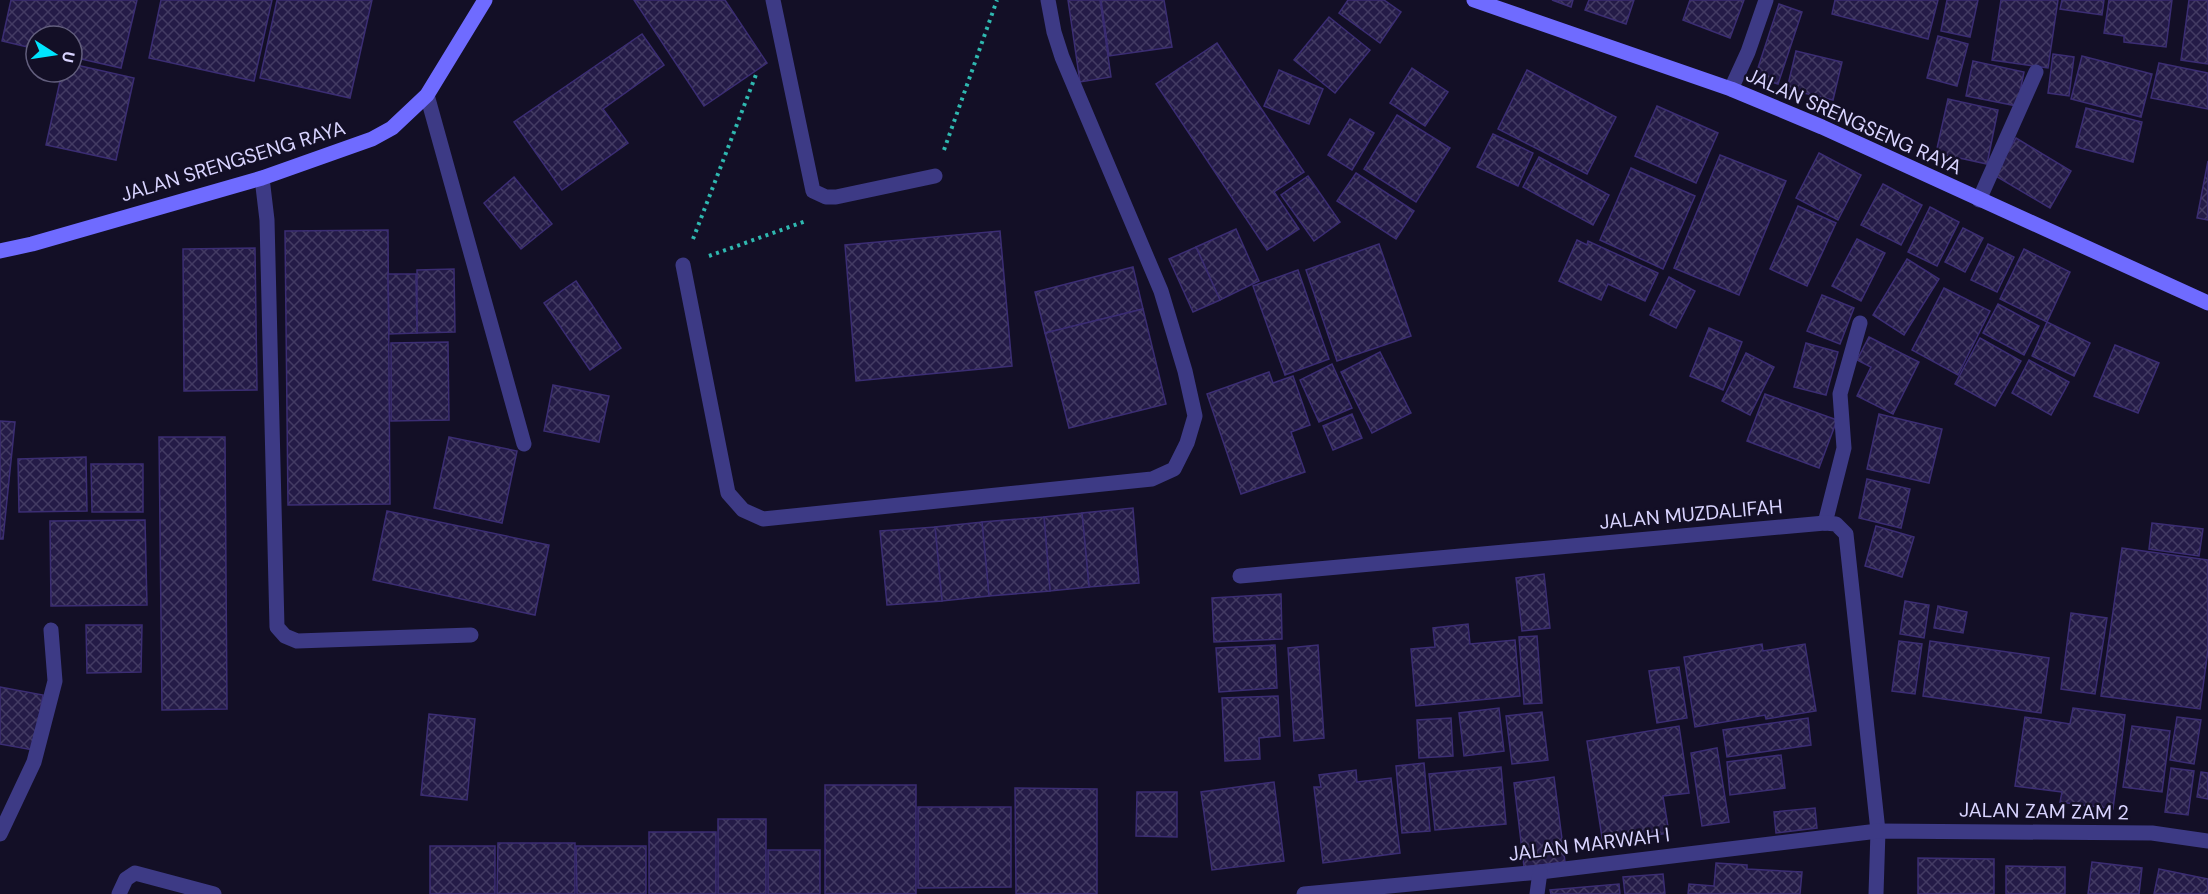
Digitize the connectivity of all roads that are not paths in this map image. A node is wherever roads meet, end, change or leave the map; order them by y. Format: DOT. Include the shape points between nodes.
graph roads {
  1 [pos="485,0"];
  2 [pos="773,0"];
  3 [pos="1048,0"];
  4 [pos="1474,0"];
  5 [pos="1766,0"];
  6 [pos="2036,72"];
  7 [pos="1731,89"];
  8 [pos="427,95"];
  9 [pos="935,176"];
  10 [pos="262,178"];
  11 [pos="1979,200"];
  12 [pos="0,251"];
  13 [pos="683,265"];
  14 [pos="2208,303"];
  15 [pos="1860,323"];
  16 [pos="524,444"];
  17 [pos="1825,524"];
  18 [pos="1240,576"];
  19 [pos="51,630"];
  20 [pos="471,635"];
  21 [pos="1878,831"];
  22 [pos="0,834"];
  23 [pos="2208,841"];
  24 [pos="1540,872"];
  25 [pos="119,894"];
  26 [pos="214,894"];
  27 [pos="1304,894"];
  28 [pos="1537,894"];
  29 [pos="1876,894"];
  1 -- 8 [label="main road, JALAN SRENGSENG RAYA"];
  2 -- 9 [label="street" via="813,191 836,197"];
  3 -- 13 [label="street" via="1062,57 1161,291 1185,371 1195,416 1174,469 1152,480 763,519 743,510 728,494"];
  4 -- 7 [label="main road, JALAN SRENGSENG RAYA"];
  5 -- 7 [label="street"];
  6 -- 11 [label="street"];
  7 -- 11 [label="main road, JALAN SRENGSENG RAYA"];
  8 -- 10 [label="main road, JALAN SRENGSENG RAYA" via="392,128 372,139"];
  8 -- 16 [label="street"];
  10 -- 12 [label="main road, JALAN SRENGSENG RAYA"];
  10 -- 20 [label="street" via="267,220 277,627 297,641"];
  11 -- 14 [label="main road, JALAN SRENGSENG RAYA"];
  15 -- 17 [label="street" via="1840,394 1844,448"];
  17 -- 18 [label="street, JALAN MUZDALIFAH"];
  17 -- 21 [label="street" via="1836,524 1845,534"];
  19 -- 22 [label="street" via="55,681 34,762"];
  21 -- 23 [label="street, JALAN ZAM ZAM 2" via="2152,833"];
  21 -- 24 [label="street, JALAN MARWAH I"];
  21 -- 29 [label="street"];
  24 -- 27 [label="street, JALAN MARWAH I"];
  24 -- 28 [label="street"];
  25 -- 26 [label="street" via="126,879 135,873"];
}
